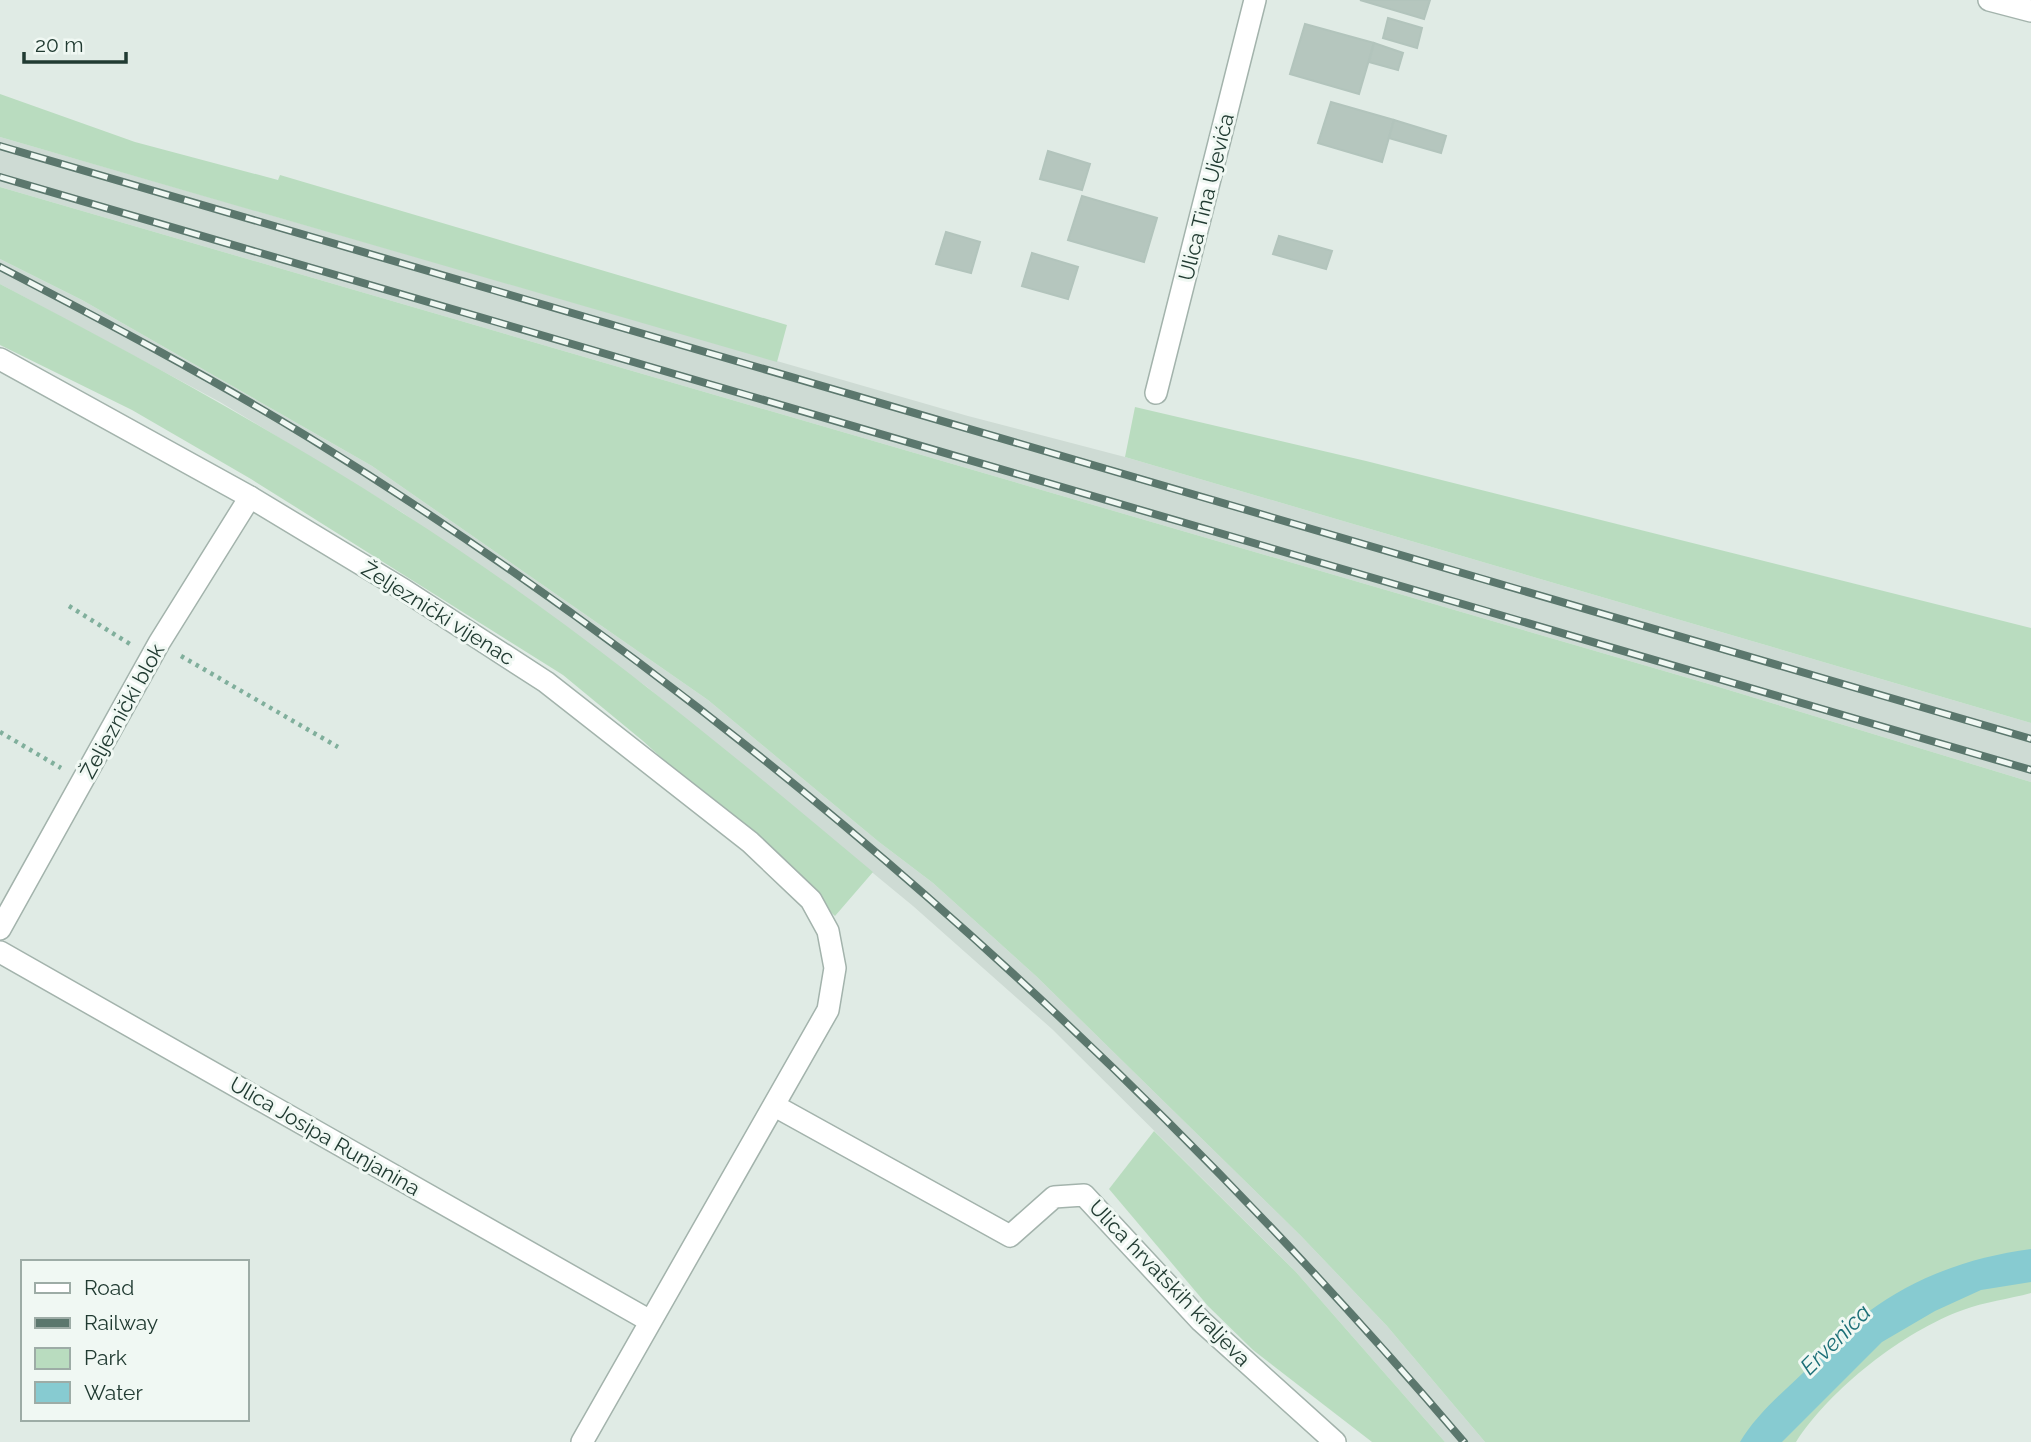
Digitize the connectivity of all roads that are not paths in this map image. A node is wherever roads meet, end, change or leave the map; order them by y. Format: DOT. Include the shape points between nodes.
graph roads {
  1 [pos="1255,0"];
  2 [pos="1989,0"];
  3 [pos="2031,11"];
  4 [pos="0,359"];
  5 [pos="1156,393"];
  6 [pos="250,497"];
  7 [pos="0,929"];
  8 [pos="0,952"];
  9 [pos="775,1106"];
  10 [pos="650,1321"];
  11 [pos="582,1442"];
  12 [pos="1335,1442"];
  1 -- 5 [label="street, Ulica Tina Ujevića"];
  2 -- 3 [label="street"];
  4 -- 6 [label="street, Željeznički vijenac"];
  6 -- 7 [label="street, Željeznički blok" via="155,650"];
  6 -- 9 [label="street, Željeznički vijenac" via="547,682 750,842 811,900 828,931 835,968 828,1010"];
  8 -- 10 [label="street, Ulica Josipa Runjanina"];
  9 -- 10 [label="street"];
  9 -- 12 [label="street, Ulica hrvatskih kraljeva" via="1010,1236 1054,1197 1084,1195 1201,1321"];
  10 -- 11 [label="street"];
}
